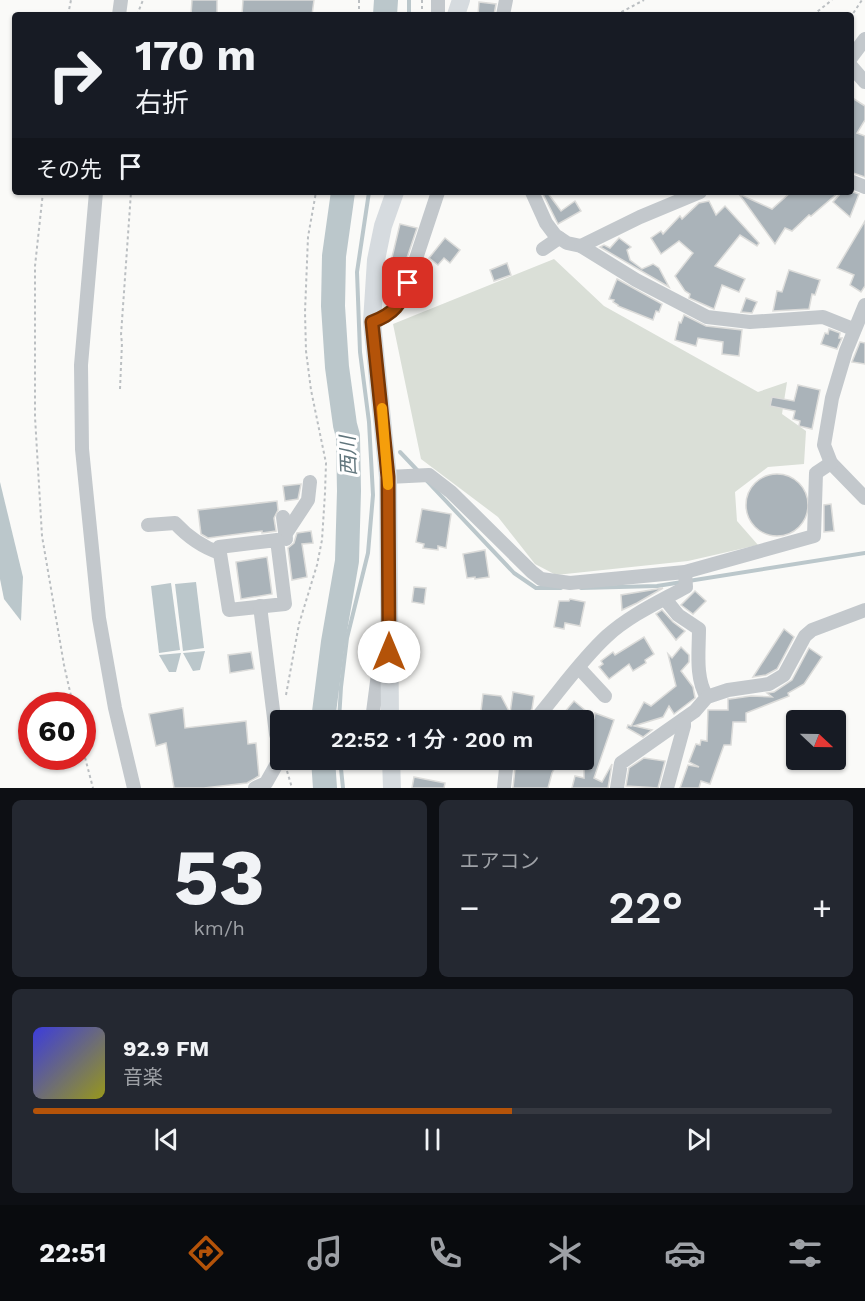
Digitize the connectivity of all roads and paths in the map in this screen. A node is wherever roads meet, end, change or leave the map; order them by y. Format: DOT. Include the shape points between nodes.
graph roads {
  1 [pos="461,0"];
  2 [pos="644,0"];
  3 [pos="832,0"];
  4 [pos="444,10"];
  5 [pos="622,12"];
  6 [pos="817,12"];
  7 [pos="865,39"];
  8 [pos="854,54"];
  9 [pos="854,70"];
  10 [pos="865,82"];
  11 [pos="43,195"];
  12 [pos="96,195"];
  13 [pos="131,195"];
  14 [pos="315,195"];
  15 [pos="394,195"];
  16 [pos="437,195"];
  17 [pos="533,195"];
  18 [pos="693,195"];
  19 [pos="559,238"];
  20 [pos="581,246"];
  21 [pos="543,249"];
  22 [pos="865,304"];
  23 [pos="372,322"];
  24 [pos="854,329"];
  25 [pos="120,389"];
  26 [pos="831,463"];
  27 [pos="388,477"];
  28 [pos="310,482"];
  29 [pos="865,498"];
  30 [pos="283,517"];
  31 [pos="195,524"];
  32 [pos="148,525"];
  33 [pos="178,526"];
  34 [pos="285,538"];
  35 [pos="220,553"];
  36 [pos="685,572"];
  37 [pos="665,599"];
  38 [pos="260,606"];
  39 [pos="865,610"];
  40 [pos="389,629"];
  41 [pos="579,668"];
  42 [pos="70,692"];
  43 [pos="285,696"];
  44 [pos="605,696"];
  45 [pos="707,697"];
  46 [pos="273,710"];
  47 [pos="373,710"];
  48 [pos="390,710"];
  49 [pos="543,710"];
  50 [pos="684,719"];
  51 [pos="88,770"];
  52 [pos="272,770"];
  53 [pos="391,770"];
  54 [pos="506,770"];
  55 [pos="93,788"];
  56 [pos="134,788"];
  57 [pos="255,788"];
  58 [pos="392,788"];
  59 [pos="504,788"];
  60 [pos="617,788"];
  61 [pos="667,788"];
  1 -- 4 [label="main road"];
  2 -- 5 [label="path"];
  3 -- 6 [label="path"];
  7 -- 8 [label="street"];
  9 -- 10 [label="street"];
  11 -- 42 [label="path" via="36,266 35,417 41,524"];
  12 -- 56 [label="street" via="81,365 82,449 99,618"];
  13 -- 25 [label="path"];
  14 -- 43 [label="path" via="308,237 306,332 311,390 326,463 326,493 317,565 299,624"];
  15 -- 23 [label="main road" via="376,260"];
  16 -- 23 [label="street" via="402,301 386,316"];
  17 -- 19 [label="street" via="546,223"];
  18 -- 20 [label="street"];
  19 -- 20 [label="street"];
  19 -- 21 [label="street"];
  20 -- 24 [label="street" via="707,317 750,322 823,317"];
  22 -- 24 [label="street"];
  23 -- 27 [label="main road"];
  24 -- 26 [label="street" via="832,398 824,445"];
  26 -- 29 [label="street"];
  26 -- 36 [label="street" via="816,473 814,536"];
  27 -- 36 [label="street" via="429,475 541,579 588,583"];
  27 -- 40 [label="main road"];
  28 -- 34 [label="street" via="311,492"];
  30 -- 34 [label="street"];
  31 -- 33 [label="street"];
  32 -- 33 [label="street"];
  33 -- 35 [label="street" via="205,548"];
  34 -- 35 [label="street" via="219,547"];
  34 -- 38 [label="street" via="285,604"];
  35 -- 38 [label="street" via="229,610"];
  36 -- 37 [label="street" via="686,587"];
  37 -- 41 [label="street" via="609,634"];
  37 -- 45 [label="street" via="678,615 699,629 699,664"];
  38 -- 46 [label="street"];
  39 -- 45 [label="street" via="812,630 784,675 769,684"];
  40 -- 47 [label="street"];
  40 -- 48 [label="main road"];
  41 -- 44 [label="street"];
  41 -- 49 [label="street"];
  45 -- 50 [label="street" via="703,705"];
  50 -- 60 [label="street" via="621,763"];
  50 -- 61 [label="street"];
  51 -- 55 [label="path"];
  52 -- 57 [label="street" via="266,783"];
  53 -- 58 [label="main road"];
  54 -- 59 [label="street"];
}
